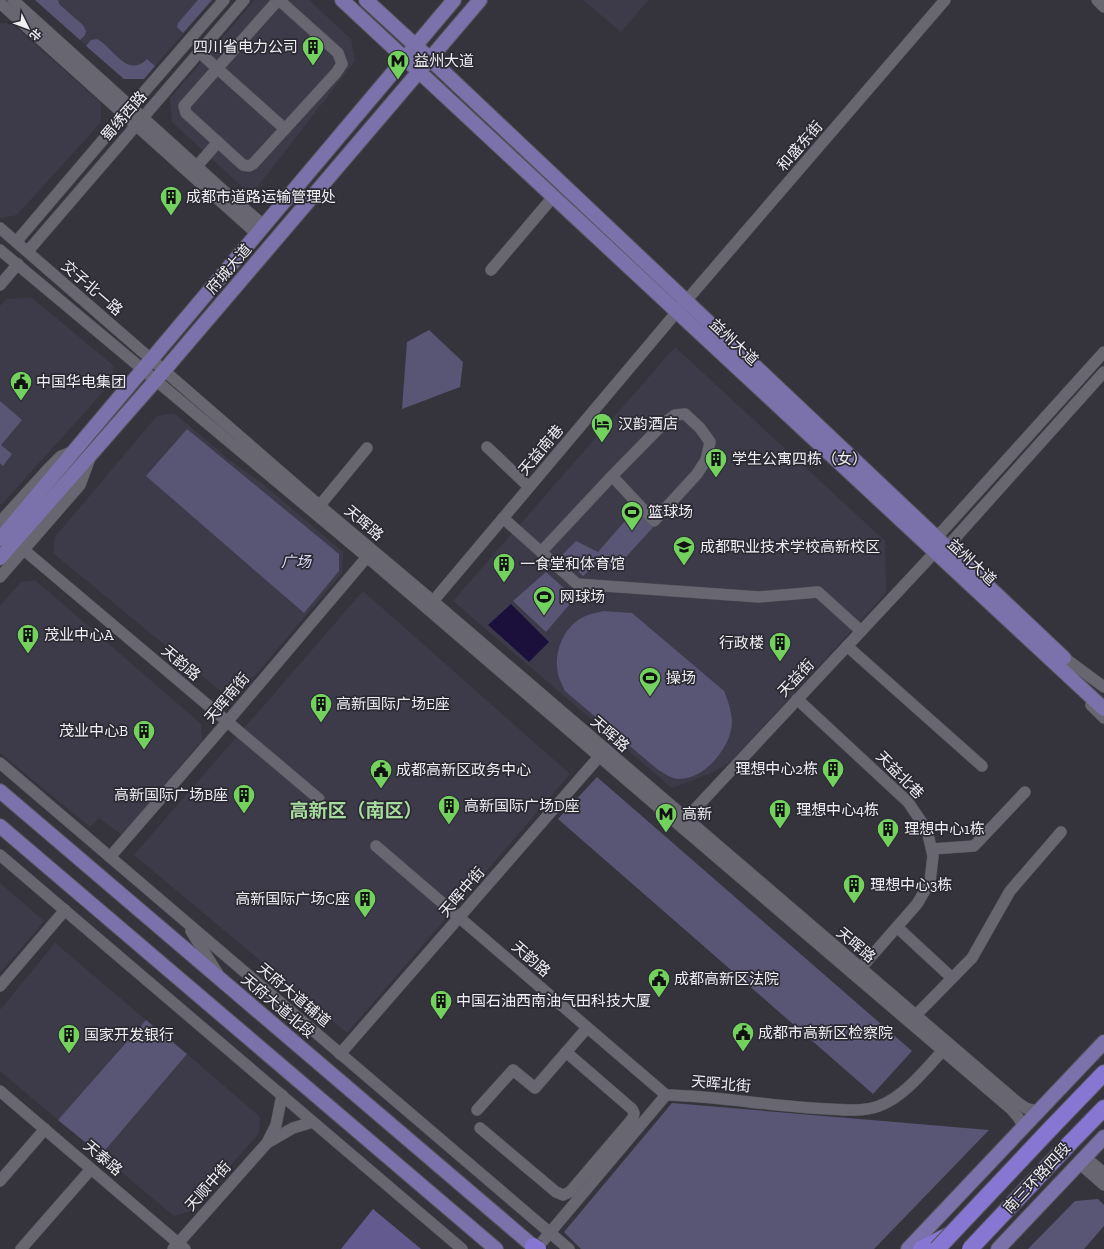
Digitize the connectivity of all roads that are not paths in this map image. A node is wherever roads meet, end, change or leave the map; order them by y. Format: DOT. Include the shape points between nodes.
graph roads {
  1 [pos="4,0"];
  2 [pos="13,0"];
  3 [pos="224,0"];
  4 [pos="244,0"];
  5 [pos="278,0"];
  6 [pos="342,0"];
  7 [pos="366,0"];
  8 [pos="454,0"];
  9 [pos="480,0"];
  10 [pos="945,0"];
  11 [pos="1097,0"];
  12 [pos="0,4"];
  13 [pos="1104,7"];
  14 [pos="416,46"];
  15 [pos="199,52"];
  16 [pos="430,59"];
  17 [pos="405,60"];
  18 [pos="217,68"];
  19 [pos="419,72"];
  20 [pos="128,111"];
  21 [pos="139,121"];
  22 [pos="285,129"];
  23 [pos="218,142"];
  24 [pos="197,166"];
  25 [pos="553,197"];
  26 [pos="0,228"];
  27 [pos="261,231"];
  28 [pos="16,242"];
  29 [pos="28,252"];
  30 [pos="2,256"];
  31 [pos="18,264"];
  32 [pos="491,270"];
  33 [pos="0,285"];
  34 [pos="681,306"];
  35 [pos="1104,352"];
  36 [pos="148,365"];
  37 [pos="1104,372"];
  38 [pos="160,375"];
  39 [pos="367,448"];
  40 [pos="487,448"];
  41 [pos="76,449"];
  42 [pos="92,454"];
  43 [pos="612,476"];
  44 [pos="529,487"];
  45 [pos="317,509"];
  46 [pos="503,518"];
  47 [pos="0,522"];
  48 [pos="0,539"];
  49 [pos="940,545"];
  50 [pos="24,550"];
  51 [pos="541,552"];
  52 [pos="367,557"];
  53 [pos="0,558"];
  54 [pos="0,577"];
  55 [pos="430,605"];
  56 [pos="861,631"];
  57 [pos="847,646"];
  58 [pos="1062,663"];
  59 [pos="1104,687"];
  60 [pos="1104,696"];
  61 [pos="798,699"];
  62 [pos="1104,709"];
  63 [pos="1104,718"];
  64 [pos="227,722"];
  65 [pos="602,754"];
  66 [pos="0,764"];
  67 [pos="982,766"];
  68 [pos="0,791"];
  69 [pos="1025,792"];
  70 [pos="319,799"];
  71 [pos="682,822"];
  72 [pos="0,826"];
  73 [pos="1061,832"];
  74 [pos="376,846"];
  75 [pos="932,849"];
  76 [pos="0,855"];
  77 [pos="110,857"];
  78 [pos="65,910"];
  79 [pos="459,918"];
  80 [pos="184,921"];
  81 [pos="897,927"];
  82 [pos="861,968"];
  83 [pos="952,978"];
  84 [pos="224,982"];
  85 [pos="0,986"];
  86 [pos="916,1015"];
  87 [pos="587,1028"];
  88 [pos="1104,1042"];
  89 [pos="946,1047"];
  90 [pos="566,1052"];
  91 [pos="340,1054"];
  92 [pos="1104,1073"];
  93 [pos="0,1091"];
  94 [pos="282,1095"];
  95 [pos="666,1095"];
  96 [pos="1104,1108"];
  97 [pos="1041,1109"];
  98 [pos="477,1110"];
  99 [pos="314,1122"];
  100 [pos="1024,1127"];
  101 [pos="480,1128"];
  102 [pos="45,1129"];
  103 [pos="1104,1137"];
  104 [pos="266,1143"];
  105 [pos="1082,1160"];
  106 [pos="91,1169"];
  107 [pos="1104,1173"];
  108 [pos="0,1180"];
  109 [pos="1104,1185"];
  110 [pos="550,1233"];
  111 [pos="952,1233"];
  112 [pos="179,1247"];
  113 [pos="536,1248"];
  114 [pos="21,1249"];
  115 [pos="462,1249"];
  116 [pos="496,1249"];
  117 [pos="569,1249"];
  118 [pos="908,1249"];
  119 [pos="921,1249"];
  120 [pos="937,1249"];
  121 [pos="971,1249"];
  122 [pos="998,1249"];
  1 -- 12 [label="street"];
  2 -- 20 [label="street"];
  3 -- 20 [label="street, 蜀绣西路"];
  4 -- 15 [label="street, 蜀绣西路"];
  5 -- 18 [label="street"];
  5 -- 22 [label="street" via="338,53 342,64"];
  6 -- 17 [label="main road, 益州大道"];
  7 -- 14 [label="main road, 益州大道"];
  8 -- 14 [label="main road, 府城大道"];
  9 -- 16 [label="main road, 府城大道"];
  10 -- 34 [label="street, 和盛东街"];
  11 -- 13 [label="street"];
  12 -- 20 [label="street"];
  14 -- 16 [label="main road, 益州大道"];
  14 -- 17 [label="main road, 府城大道"];
  15 -- 18 [label="street"];
  15 -- 21 [label="street, 蜀绣西路"];
  16 -- 19 [label="main road, 府城大道"];
  16 -- 34 [label="main road, 益州大道"];
  17 -- 19 [label="main road, 益州大道"];
  17 -- 27 [label="main road, 府城大道"];
  18 -- 22 [label="street"];
  18 -- 23 [label="street" via="184,106 186,113"];
  19 -- 25 [label="main road, 益州大道"];
  19 -- 38 [label="main road, 府城大道"];
  20 -- 21 [label="street"];
  20 -- 28 [label="street, 蜀绣西路"];
  21 -- 24 [label="street"];
  21 -- 27 [label="street"];
  21 -- 29 [label="street, 蜀绣西路"];
  22 -- 23 [label="street" via="249,166 243,165"];
  23 -- 24 [label="street"];
  24 -- 27 [label="street"];
  25 -- 32 [label="street"];
  25 -- 34 [label="main road, 益州大道"];
  26 -- 28 [label="street, 交子北一路"];
  27 -- 36 [label="main road, 府城大道"];
  28 -- 29 [label="street, 交子北一路"];
  29 -- 36 [label="street, 交子北一路"];
  30 -- 31 [label="street, 交子北一路"];
  31 -- 33 [label="street"];
  31 -- 36 [label="street, 交子北一路"];
  34 -- 44 [label="street, 天益南巷"];
  34 -- 49 [label="main road, 益州大道"];
  35 -- 49 [label="street"];
  36 -- 38 [label="street, 交子北一路"];
  36 -- 41 [label="main road, 府城大道"];
  37 -- 49 [label="street"];
  38 -- 42 [label="main road, 府城大道"];
  38 -- 45 [label="street, 天晖路"];
  39 -- 45 [label="street"];
  40 -- 44 [label="street"];
  41 -- 47 [label="street" via="61,456"];
  41 -- 48 [label="main road, 府城大道"];
  42 -- 50 [label="street" via="80,485"];
  42 -- 53 [label="main road, 府城大道"];
  43 -- 43 [label="street" via="675,415 685,414 710,442 706,460 697,474 654,520"];
  43 -- 51 [label="street"];
  44 -- 46 [label="street, 天益南巷"];
  45 -- 52 [label="street, 天晖路"];
  45 -- 55 [label="street, 天晖路"];
  46 -- 51 [label="street"];
  46 -- 55 [label="street, 天益南巷"];
  49 -- 56 [label="street, 天益街"];
  49 -- 58 [label="main road, 益州大道"];
  50 -- 54 [label="street"];
  50 -- 64 [label="street, 天韵路"];
  51 -- 56 [label="street" via="577,584 759,597 818,592"];
  52 -- 55 [label="street, 天晖路"];
  52 -- 64 [label="street, 天晖南街"];
  55 -- 65 [label="street, 天晖路"];
  56 -- 57 [label="street, 天益街"];
  57 -- 61 [label="street, 天益街"];
  57 -- 67 [label="street"];
  58 -- 59 [label="street"];
  58 -- 60 [label="main road, 益州大道"];
  58 -- 62 [label="main road, 益州大道"];
  58 -- 63 [label="street" via="1088,702"];
  61 -- 71 [label="street, 天益街"];
  61 -- 75 [label="street, 天益北巷" via="908,802 927,830"];
  64 -- 70 [label="street, 天韵路"];
  64 -- 77 [label="street, 天晖南街"];
  65 -- 71 [label="street, 天晖路"];
  65 -- 79 [label="street, 天晖中街"];
  66 -- 77 [label="street, 天府大道辅道"];
  68 -- 84 [label="main road, 天府大道北段"];
  69 -- 75 [label="street" via="974,846"];
  71 -- 82 [label="street, 天晖路"];
  71 -- 89 [label="street, 天晖路"];
  72 -- 116 [label="main road"];
  73 -- 83 [label="street" via="1010,891 972,958"];
  74 -- 79 [label="street, 天韵路"];
  75 -- 81 [label="street, 天益北巷" via="930,882 917,904"];
  76 -- 78 [label="street"];
  77 -- 80 [label="street, 天府大道辅道"];
  78 -- 85 [label="street"];
  78 -- 94 [label="street"];
  79 -- 87 [label="street, 天韵路"];
  79 -- 91 [label="street, 天晖中街"];
  80 -- 84 [label="street"];
  80 -- 91 [label="street, 天府大道辅道"];
  81 -- 82 [label="street, 天益北巷"];
  81 -- 83 [label="street"];
  82 -- 86 [label="street, 天晖路"];
  83 -- 86 [label="street"];
  84 -- 113 [label="main road, 天府大道北段"];
  86 -- 89 [label="street, 天晖路"];
  87 -- 90 [label="street"];
  87 -- 95 [label="street, 天韵路"];
  88 -- 97 [label="main road"];
  89 -- 95 [label="street, 天晖北街" via="906,1090 892,1100 864,1110 799,1108 719,1098"];
  89 -- 97 [label="street, 天晖路" via="1029,1110"];
  89 -- 100 [label="street, 天晖路" via="1018,1116"];
  90 -- 98 [label="street" via="535,1088 513,1070"];
  90 -- 101 [label="street" via="634,1113 633,1118 570,1192 563,1195 556,1192"];
  91 -- 110 [label="street, 天府大道辅道"];
  92 -- 111 [label="highway, 南三环路四段, bridge"];
  93 -- 102 [label="street, 天泰路"];
  94 -- 99 [label="street"];
  94 -- 104 [label="street" via="276,1125"];
  95 -- 110 [label="street"];
  96 -- 121 [label="highway, 南三环路四段, bridge"];
  97 -- 100 [label="main road"];
  99 -- 104 [label="street" via="293,1128"];
  99 -- 115 [label="street"];
  100 -- 118 [label="main road"];
  102 -- 106 [label="street, 天泰路"];
  102 -- 108 [label="street"];
  103 -- 105 [label="main road"];
  104 -- 112 [label="street, 天顺中街"];
  105 -- 107 [label="street"];
  105 -- 109 [label="street"];
  105 -- 122 [label="main road"];
  106 -- 112 [label="street, 天泰路"];
  106 -- 114 [label="street"];
  110 -- 113 [label="street"];
  110 -- 117 [label="street, 天府大道辅道"];
  111 -- 119 [label="highway"];
  111 -- 120 [label="highway, 南三环路四段, bridge"];
}
